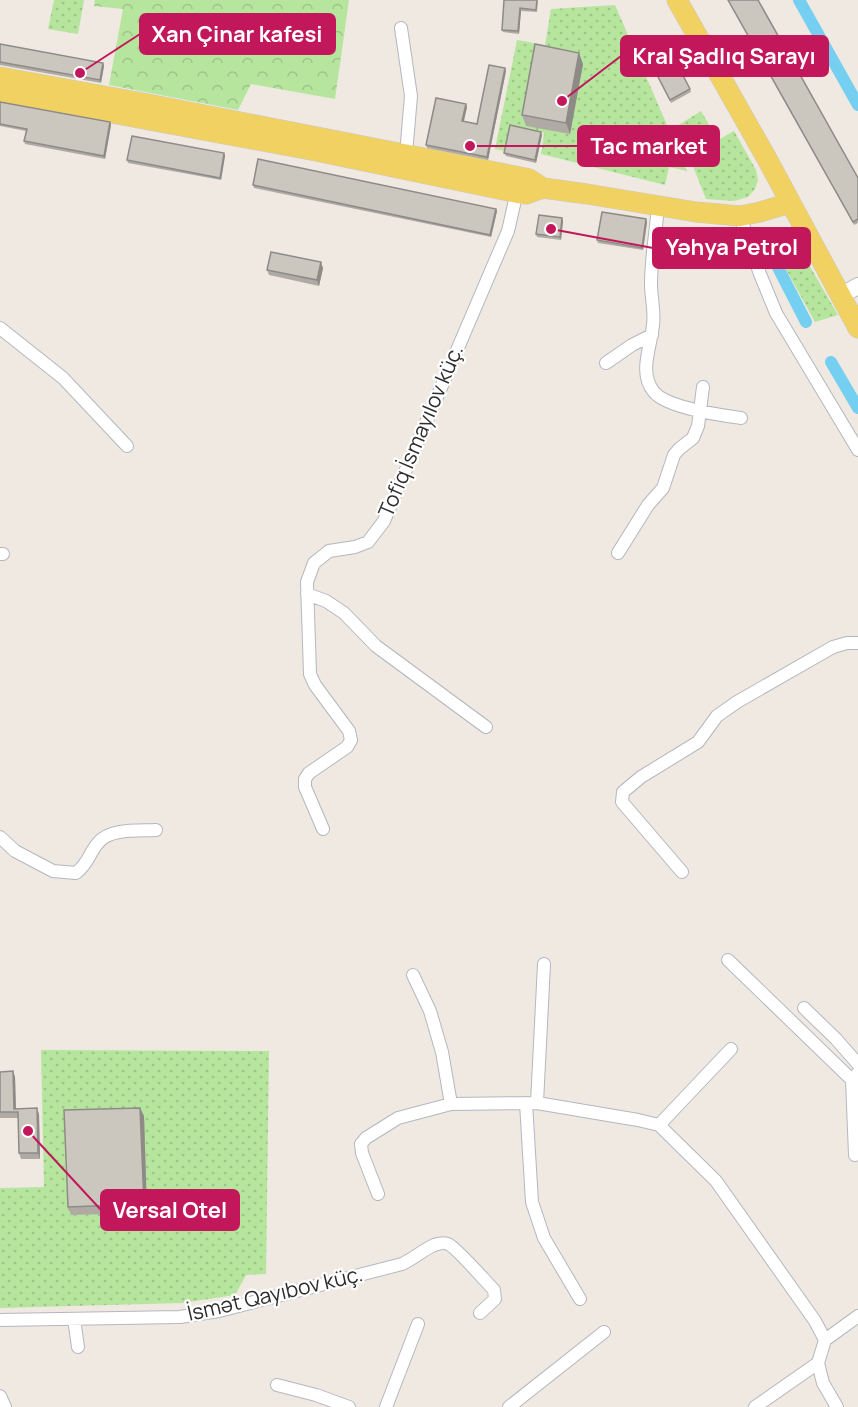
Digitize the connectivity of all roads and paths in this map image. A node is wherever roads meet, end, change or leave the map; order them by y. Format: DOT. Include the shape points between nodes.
graph roads {
  1 [pos="677,0"];
  2 [pos="401,28"];
  3 [pos="0,77"];
  4 [pos="0,92"];
  5 [pos="406,154"];
  6 [pos="519,185"];
  7 [pos="790,203"];
  8 [pos="658,206"];
  9 [pos="740,216"];
  10 [pos="858,286"];
  11 [pos="840,296"];
  12 [pos="0,328"];
  13 [pos="858,328"];
  14 [pos="652,335"];
  15 [pos="606,363"];
  16 [pos="703,387"];
  17 [pos="700,411"];
  18 [pos="741,418"];
  19 [pos="127,446"];
  20 [pos="858,450"];
  21 [pos="618,554"];
  22 [pos="307,594"];
  23 [pos="858,643"];
  24 [pos="486,727"];
  25 [pos="322,829"];
  26 [pos="156,830"];
  27 [pos="0,837"];
  28 [pos="682,872"];
  29 [pos="728,960"];
  30 [pos="544,964"];
  31 [pos="413,975"];
  32 [pos="804,1008"];
  33 [pos="731,1049"];
  34 [pos="858,1065"];
  35 [pos="855,1077"];
  36 [pos="532,1103"];
  37 [pos="452,1104"];
  38 [pos="659,1125"];
  39 [pos="855,1155"];
  40 [pos="378,1194"];
  41 [pos="580,1299"];
  42 [pos="480,1313"];
  43 [pos="858,1316"];
  44 [pos="74,1318"];
  45 [pos="0,1320"];
  46 [pos="418,1324"];
  47 [pos="604,1332"];
  48 [pos="825,1340"];
  49 [pos="78,1347"];
  50 [pos="818,1363"];
  51 [pos="277,1385"];
  52 [pos="0,1396"];
  53 [pos="5,1407"];
  54 [pos="349,1407"];
  55 [pos="386,1407"];
  56 [pos="509,1407"];
  57 [pos="755,1407"];
  58 [pos="837,1407"];
  1 -- 7 [label="main road"];
  2 -- 5 [label="street" via="411,96"];
  3 -- 5 [label="main road"];
  4 -- 6 [label="main road"];
  5 -- 6 [label="main road"];
  6 -- 8 [label="main road" via="529,179 543,188"];
  6 -- 22 [label="street, Tofiq İsmayılov küç." via="508,231 384,521 368,542 329,552 314,563"];
  7 -- 9 [label="main road"];
  7 -- 11 [label="main road"];
  8 -- 9 [label="main road"];
  8 -- 14 [label="street" via="651,282"];
  9 -- 20 [label="street" via="776,313"];
  10 -- 11 [label="street"];
  11 -- 13 [label="main road"];
  12 -- 19 [label="street" via="63,378"];
  14 -- 15 [label="street"];
  14 -- 17 [label="street" via="646,379 654,393"];
  16 -- 17 [label="street"];
  17 -- 18 [label="street"];
  17 -- 21 [label="street" via="693,438 674,455 663,488"];
  22 -- 24 [label="street" via="344,613 376,646"];
  22 -- 25 [label="street, Tofiq İsmayılov küç." via="310,674 350,731 351,740 305,779 304,787"];
  23 -- 28 [label="street" via="833,647 736,702 717,716 698,742 623,792 622,802"];
  26 -- 27 [label="street" via="115,832 98,841 85,867 76,873 53,870 15,851"];
  29 -- 35 [label="street"];
  30 -- 36 [label="street"];
  31 -- 37 [label="street" via="430,1011"];
  32 -- 34 [label="street"];
  33 -- 38 [label="street"];
  35 -- 39 [label="street"];
  36 -- 37 [label="street"];
  36 -- 38 [label="street"];
  36 -- 41 [label="street" via="532,1202 544,1238"];
  37 -- 40 [label="street" via="398,1118 361,1144"];
  38 -- 48 [label="street" via="717,1181 803,1302"];
  42 -- 44 [label="street, İsmət Qayıbov küç." via="495,1299 494,1290 456,1251 442,1243 402,1264 219,1311 180,1317"];
  43 -- 48 [label="street"];
  44 -- 45 [label="street, İsmət Qayıbov küç."];
  44 -- 49 [label="street"];
  46 -- 55 [label="street"];
  47 -- 56 [label="street"];
  48 -- 50 [label="street"];
  50 -- 57 [label="street"];
  50 -- 58 [label="street" via="823,1383"];
  51 -- 54 [label="street"];
  52 -- 53 [label="street"];
}
